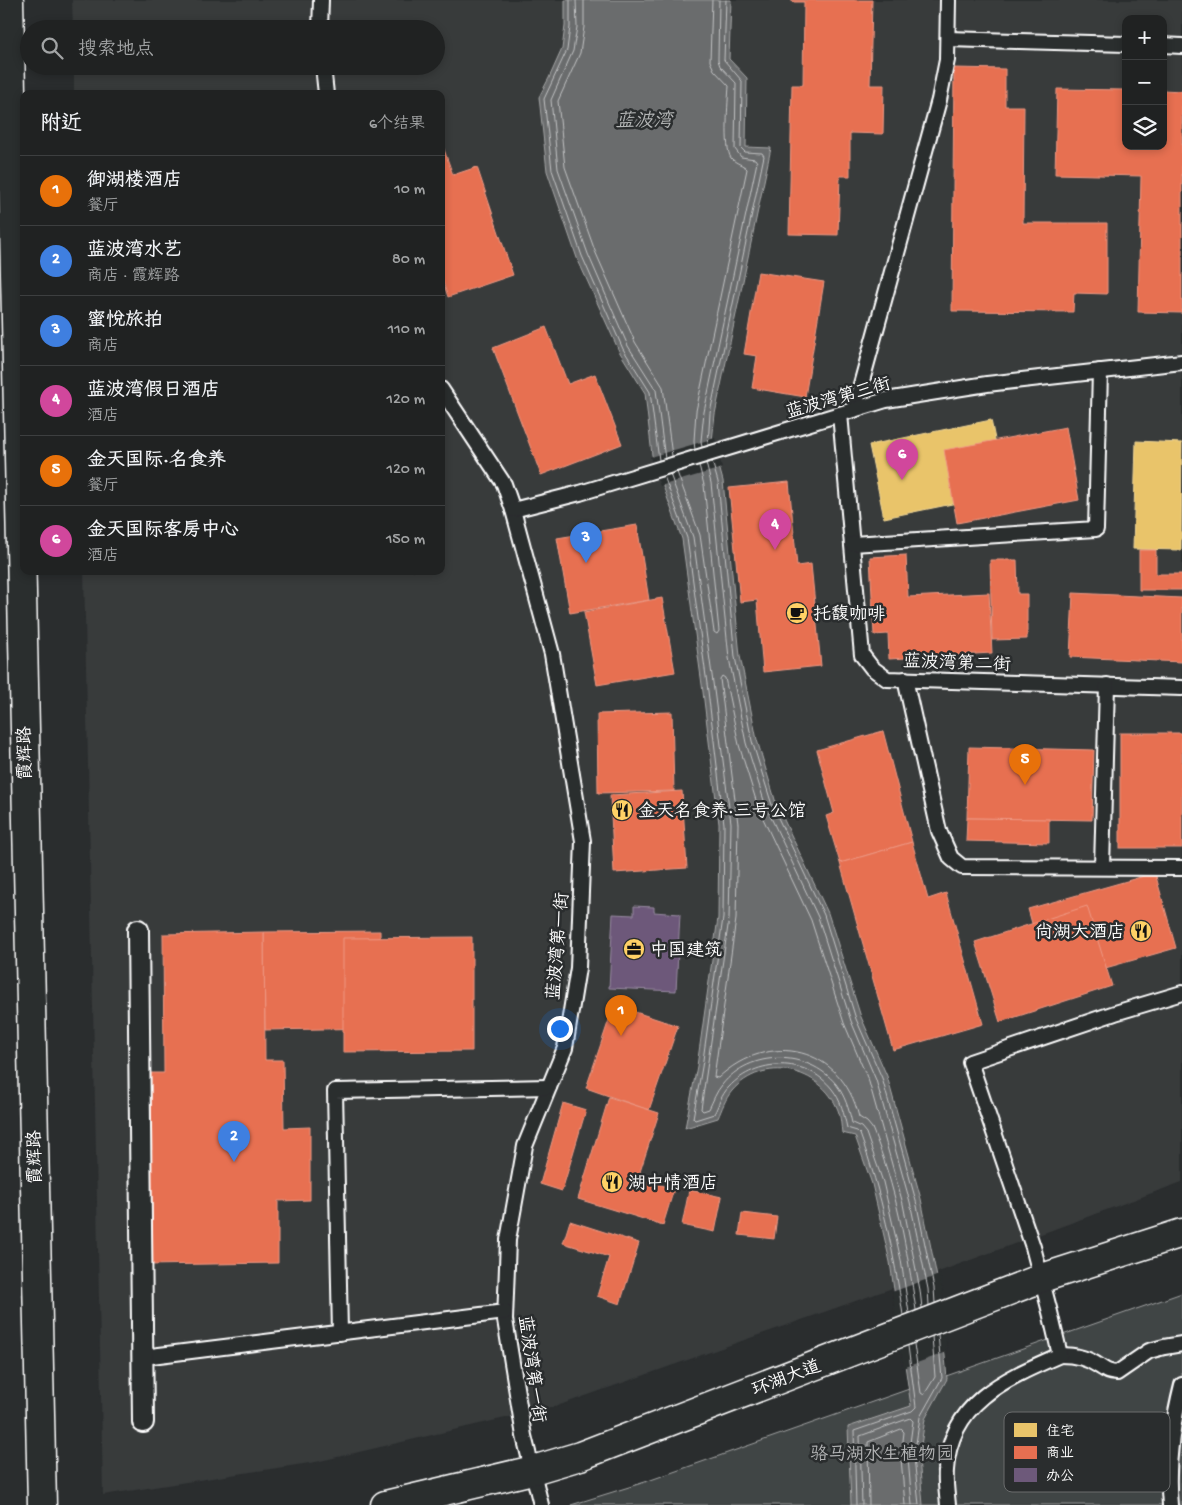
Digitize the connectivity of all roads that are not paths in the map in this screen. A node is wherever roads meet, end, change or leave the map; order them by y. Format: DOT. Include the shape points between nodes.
graph roads {
  1 [pos="9,0"];
  2 [pos="321,0"];
  3 [pos="948,0"];
  4 [pos="320,20"];
  5 [pos="948,39"];
  6 [pos="1122,44"];
  7 [pos="1167,46"];
  8 [pos="1182,46"];
  9 [pos="324,75"];
  10 [pos="326,90"];
  11 [pos="1182,362"];
  12 [pos="1100,370"];
  13 [pos="445,396"];
  14 [pos="854,410"];
  15 [pos="840,414"];
  16 [pos="20,502"];
  17 [pos="513,510"];
  18 [pos="852,544"];
  19 [pos="22,575"];
  20 [pos="905,679"];
  21 [pos="1107,686"];
  22 [pos="1182,688"];
  23 [pos="1102,868"];
  24 [pos="1182,868"];
  25 [pos="138,930"];
  26 [pos="1182,993"];
  27 [pos="549,1088"];
  28 [pos="1182,1233"];
  29 [pos="1042,1278"];
  30 [pos="505,1312"];
  31 [pos="340,1333"];
  32 [pos="1182,1344"];
  33 [pos="1060,1355"];
  34 [pos="143,1358"];
  35 [pos="1182,1385"];
  36 [pos="143,1422"];
  37 [pos="1170,1441"];
  38 [pos="533,1470"];
  39 [pos="1169,1492"];
  40 [pos="42,1505"];
  41 [pos="385,1505"];
  42 [pos="541,1505"];
  43 [pos="948,1505"];
  44 [pos="1170,1505"];
  1 -- 16 [label="street, 霞辉路"];
  2 -- 4 [label="lane"];
  3 -- 5 [label="lane"];
  5 -- 6 [label="lane"];
  5 -- 14 [label="lane" via="948,60 939,100"];
  7 -- 8 [label="lane"];
  9 -- 10 [label="lane"];
  11 -- 12 [label="lane, 蓝波湾第三街"];
  12 -- 14 [label="lane, 蓝波湾第三街" via="987,384 896,399"];
  12 -- 18 [label="lane" via="1096,529"];
  13 -- 17 [label="lane, 蓝波湾第一街" via="504,484"];
  14 -- 15 [label="lane, 蓝波湾第三街"];
  15 -- 17 [label="lane, 蓝波湾第三街" via="580,493"];
  15 -- 18 [label="lane, 蓝波湾第二街"];
  17 -- 27 [label="lane, 蓝波湾第一街" via="552,654 583,841 578,968 565,1048"];
  18 -- 20 [label="lane, 蓝波湾第二街" via="862,655 872,668 888,679"];
  19 -- 40 [label="street, 霞辉路"];
  20 -- 21 [label="lane, 蓝波湾第二街"];
  20 -- 23 [label="lane" via="939,832 951,858 962,867"];
  21 -- 22 [label="lane, 蓝波湾第二街"];
  21 -- 23 [label="lane"];
  23 -- 24 [label="lane"];
  25 -- 34 [label="street"];
  26 -- 29 [label="lane" via="1115,1012 970,1062"];
  27 -- 30 [label="lane, 蓝波湾第一街" via="525,1146 508,1240"];
  27 -- 31 [label="lane" via="335,1091"];
  28 -- 29 [label="street, 环湖大道"];
  29 -- 33 [label="lane"];
  29 -- 38 [label="street, 环湖大道" via="580,1456"];
  30 -- 31 [label="lane"];
  30 -- 38 [label="lane, 蓝波湾第一街" via="524,1436"];
  31 -- 34 [label="lane"];
  32 -- 33 [label="lane" via="1150,1351 1117,1373 1071,1354"];
  33 -- 43 [label="lane" via="994,1387 967,1411 952,1442 946,1470"];
  34 -- 36 [label="street"];
  35 -- 37 [label="lane"];
  38 -- 41 [label="street, 环湖大道"];
  38 -- 42 [label="lane, 蓝波湾第一街"];
  39 -- 44 [label="lane"];
}
